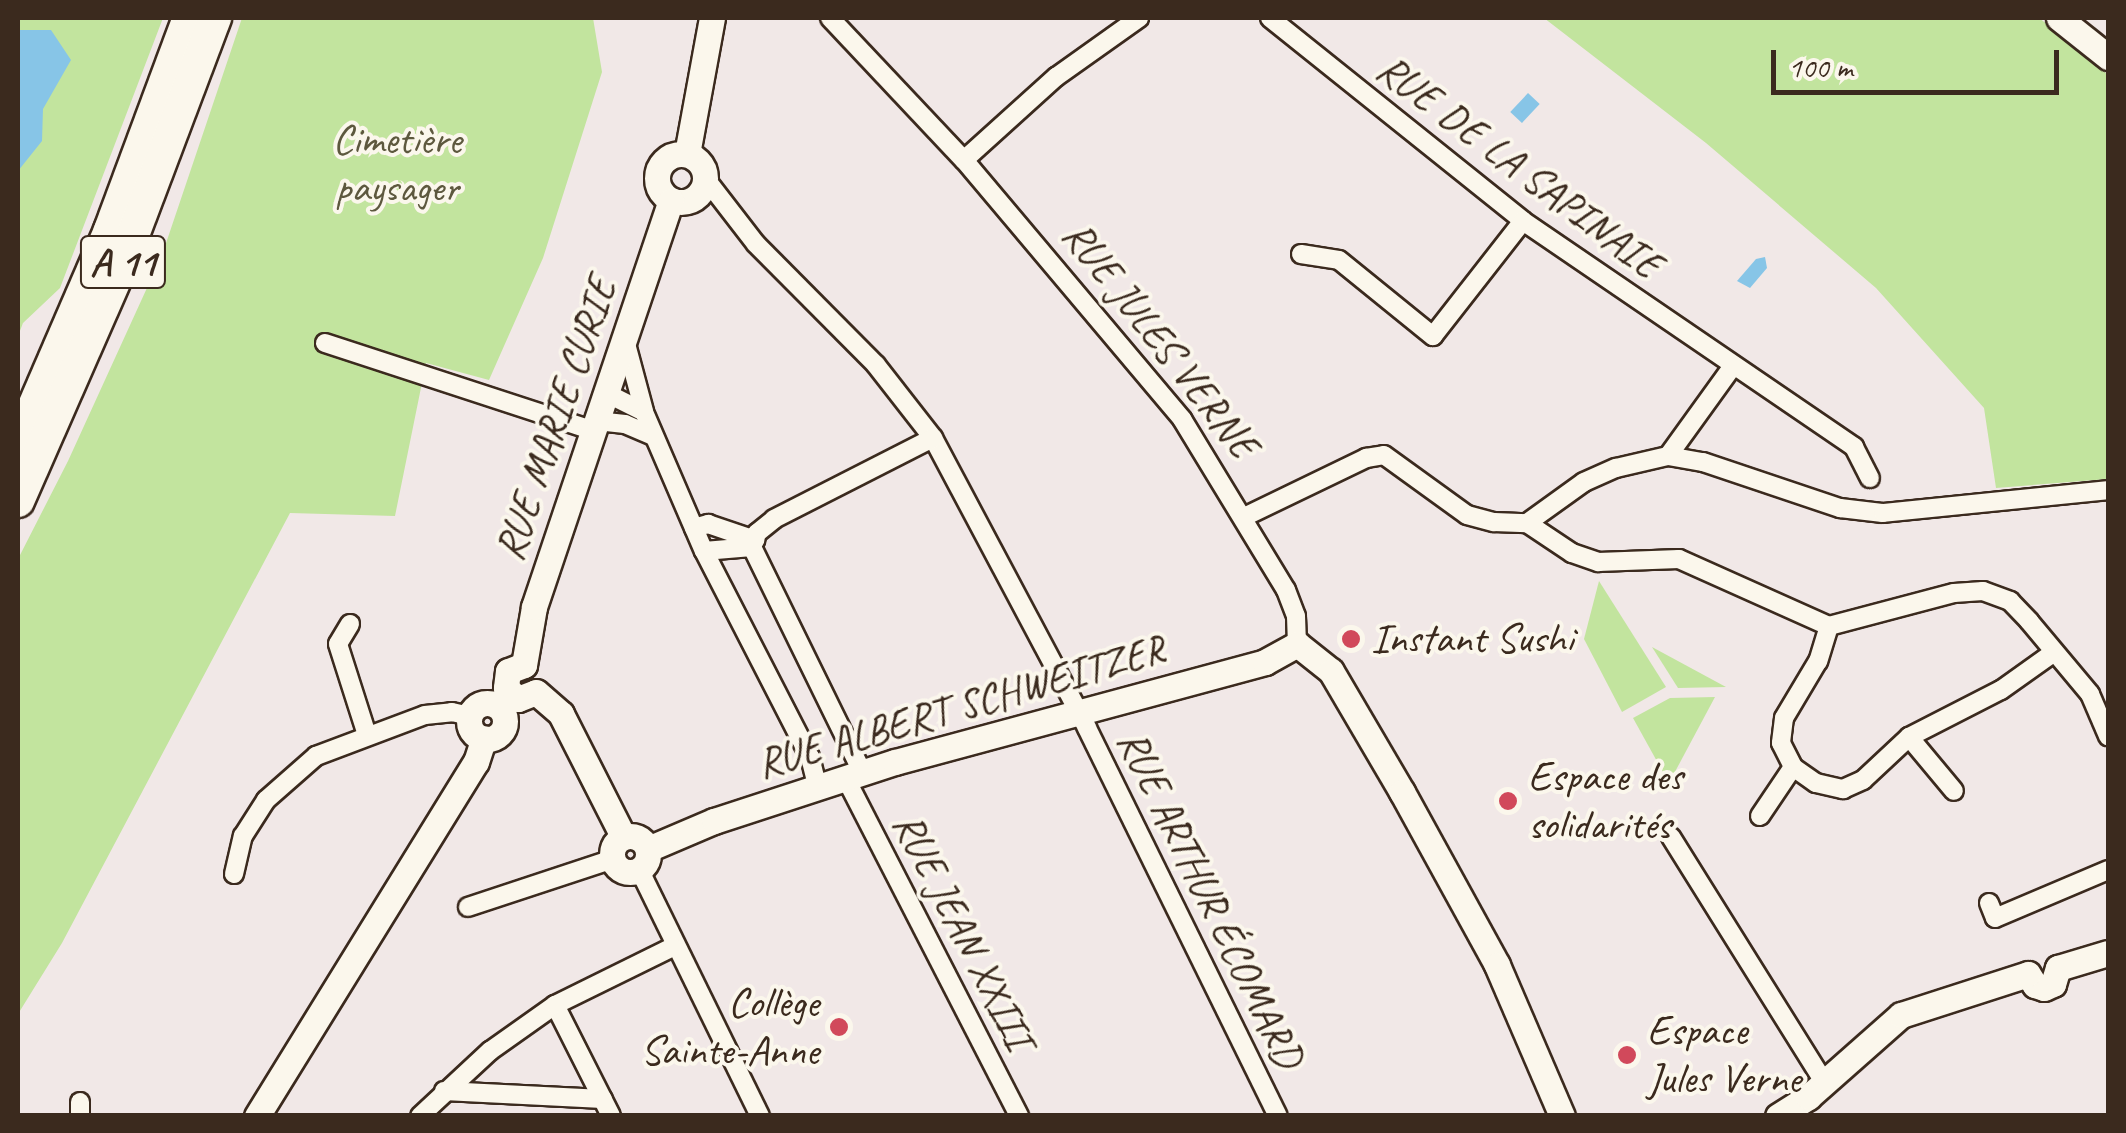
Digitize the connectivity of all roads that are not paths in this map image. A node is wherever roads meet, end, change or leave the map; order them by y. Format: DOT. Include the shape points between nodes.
graph roads {
  1 [pos="189,18"];
  2 [pos="215,18"];
  3 [pos="712,18"];
  4 [pos="830,18"];
  5 [pos="1139,18"];
  6 [pos="1270,18"];
  7 [pos="2058,18"];
  8 [pos="2108,57"];
  9 [pos="687,154"];
  10 [pos="964,160"];
  11 [pos="706,178"];
  12 [pos="671,200"];
  13 [pos="1523,221"];
  14 [pos="1301,254"];
  15 [pos="624,338"];
  16 [pos="324,344"];
  17 [pos="1733,366"];
  18 [pos="606,393"];
  19 [pos="644,412"];
  20 [pos="595,426"];
  21 [pos="653,436"];
  22 [pos="933,438"];
  23 [pos="18,443"];
  24 [pos="1668,456"];
  25 [pos="1870,478"];
  26 [pos="2108,490"];
  27 [pos="18,500"];
  28 [pos="1244,517"];
  29 [pos="1528,523"];
  30 [pos="694,528"];
  31 [pos="754,544"];
  32 [pos="704,550"];
  33 [pos="350,624"];
  34 [pos="1829,626"];
  35 [pos="1296,644"];
  36 [pos="2053,653"];
  37 [pos="522,684"];
  38 [pos="1079,713"];
  39 [pos="486,719"];
  40 [pos="367,735"];
  41 [pos="1909,736"];
  42 [pos="2108,736"];
  43 [pos="1794,767"];
  44 [pos="854,776"];
  45 [pos="818,788"];
  46 [pos="1954,791"];
  47 [pos="1760,816"];
  48 [pos="1671,837"];
  49 [pos="618,848"];
  50 [pos="643,859"];
  51 [pos="2108,870"];
  52 [pos="234,874"];
  53 [pos="1989,903"];
  54 [pos="468,907"];
  55 [pos="674,947"];
  56 [pos="2108,954"];
  57 [pos="555,1006"];
  58 [pos="1825,1083"];
  59 [pos="444,1092"];
  60 [pos="607,1107"];
  61 [pos="1787,1113"];
  62 [pos="257,1116"];
  63 [pos="420,1116"];
  64 [pos="760,1116"];
  65 [pos="1019,1116"];
  66 [pos="1278,1116"];
  67 [pos="1562,1116"];
  1 -- 23 [label="highway, A 11" via="110,230"];
  2 -- 27 [label="highway, A 11" via="130,244"];
  3 -- 9 [label="street"];
  4 -- 10 [label="street, RUE JULES VERNE"];
  5 -- 10 [label="street" via="1056,77"];
  6 -- 13 [label="street, RUE DE LA SAPINAIE"];
  7 -- 8 [label="street"];
  9 -- 11 [label="street"];
  9 -- 12 [label="street" via="671,156 659,168 658,183"];
  10 -- 28 [label="street, RUE JULES VERNE" via="1182,419"];
  11 -- 12 [label="street" via="696,197"];
  11 -- 22 [label="street, RUE ARTHUR ÉCOMARD" via="756,244 876,365"];
  12 -- 15 [label="street, RUE MARIE CURIE"];
  13 -- 14 [label="street" via="1433,336 1339,260"];
  13 -- 17 [label="street, RUE DE LA SAPINAIE"];
  15 -- 18 [label="street, RUE MARIE CURIE"];
  15 -- 19 [label="street"];
  16 -- 20 [label="street"];
  17 -- 24 [label="street"];
  17 -- 25 [label="street, RUE DE LA SAPINAIE" via="1854,447"];
  18 -- 19 [label="street"];
  18 -- 20 [label="street, RUE MARIE CURIE"];
  19 -- 21 [label="street"];
  20 -- 21 [label="street" via="634,426"];
  20 -- 37 [label="street, RUE MARIE CURIE" via="534,607"];
  21 -- 30 [label="street"];
  22 -- 31 [label="street" via="774,519"];
  22 -- 38 [label="street, RUE ARTHUR ÉCOMARD"];
  24 -- 26 [label="street" via="1840,508 1882,513"];
  24 -- 29 [label="street" via="1584,482"];
  28 -- 29 [label="street" via="1384,454 1467,515"];
  28 -- 35 [label="street, RUE JULES VERNE" via="1292,604"];
  29 -- 34 [label="street" via="1598,562 1679,558"];
  30 -- 31 [label="street" via="708,524"];
  30 -- 32 [label="street"];
  31 -- 32 [label="street"];
  31 -- 44 [label="street, RUE JEAN XXIII"];
  32 -- 45 [label="street" via="810,757"];
  33 -- 40 [label="street" via="338,644"];
  34 -- 36 [label="street" via="1983,590 2010,601"];
  34 -- 43 [label="street" via="1818,661 1784,718 1781,743"];
  35 -- 38 [label="street, RUE ALBERT SCHWEITZER" via="1264,662"];
  35 -- 67 [label="street" via="1331,671 1402,792 1497,965"];
  36 -- 41 [label="street" via="2001,690"];
  36 -- 42 [label="street" via="2090,694"];
  37 -- 39 [label="street"];
  37 -- 49 [label="street" via="561,714"];
  38 -- 44 [label="street, RUE ALBERT SCHWEITZER"];
  38 -- 66 [label="street, RUE ARTHUR ÉCOMARD"];
  39 -- 40 [label="street" via="439,712"];
  39 -- 62 [label="street" via="476,762"];
  40 -- 52 [label="street" via="316,756 266,800 244,836"];
  41 -- 43 [label="street" via="1863,780 1843,789 1816,783"];
  41 -- 46 [label="street"];
  43 -- 47 [label="street"];
  44 -- 45 [label="street, RUE ALBERT SCHWEITZER"];
  44 -- 65 [label="street, RUE JEAN XXIII"];
  45 -- 50 [label="street, RUE ALBERT SCHWEITZER" via="714,821"];
  48 -- 58 [label="street"];
  49 -- 50 [label="street" via="639,838"];
  49 -- 54 [label="street"];
  50 -- 55 [label="street"];
  51 -- 53 [label="street" via="1995,918"];
  55 -- 57 [label="street"];
  55 -- 64 [label="street"];
  56 -- 58 [label="street" via="2058,968 2048,987 2035,985 2028,974 1902,1015"];
  57 -- 59 [label="street"];
  57 -- 60 [label="street"];
  58 -- 61 [label="street"];
  59 -- 60 [label="street"];
  59 -- 63 [label="street"];
}
